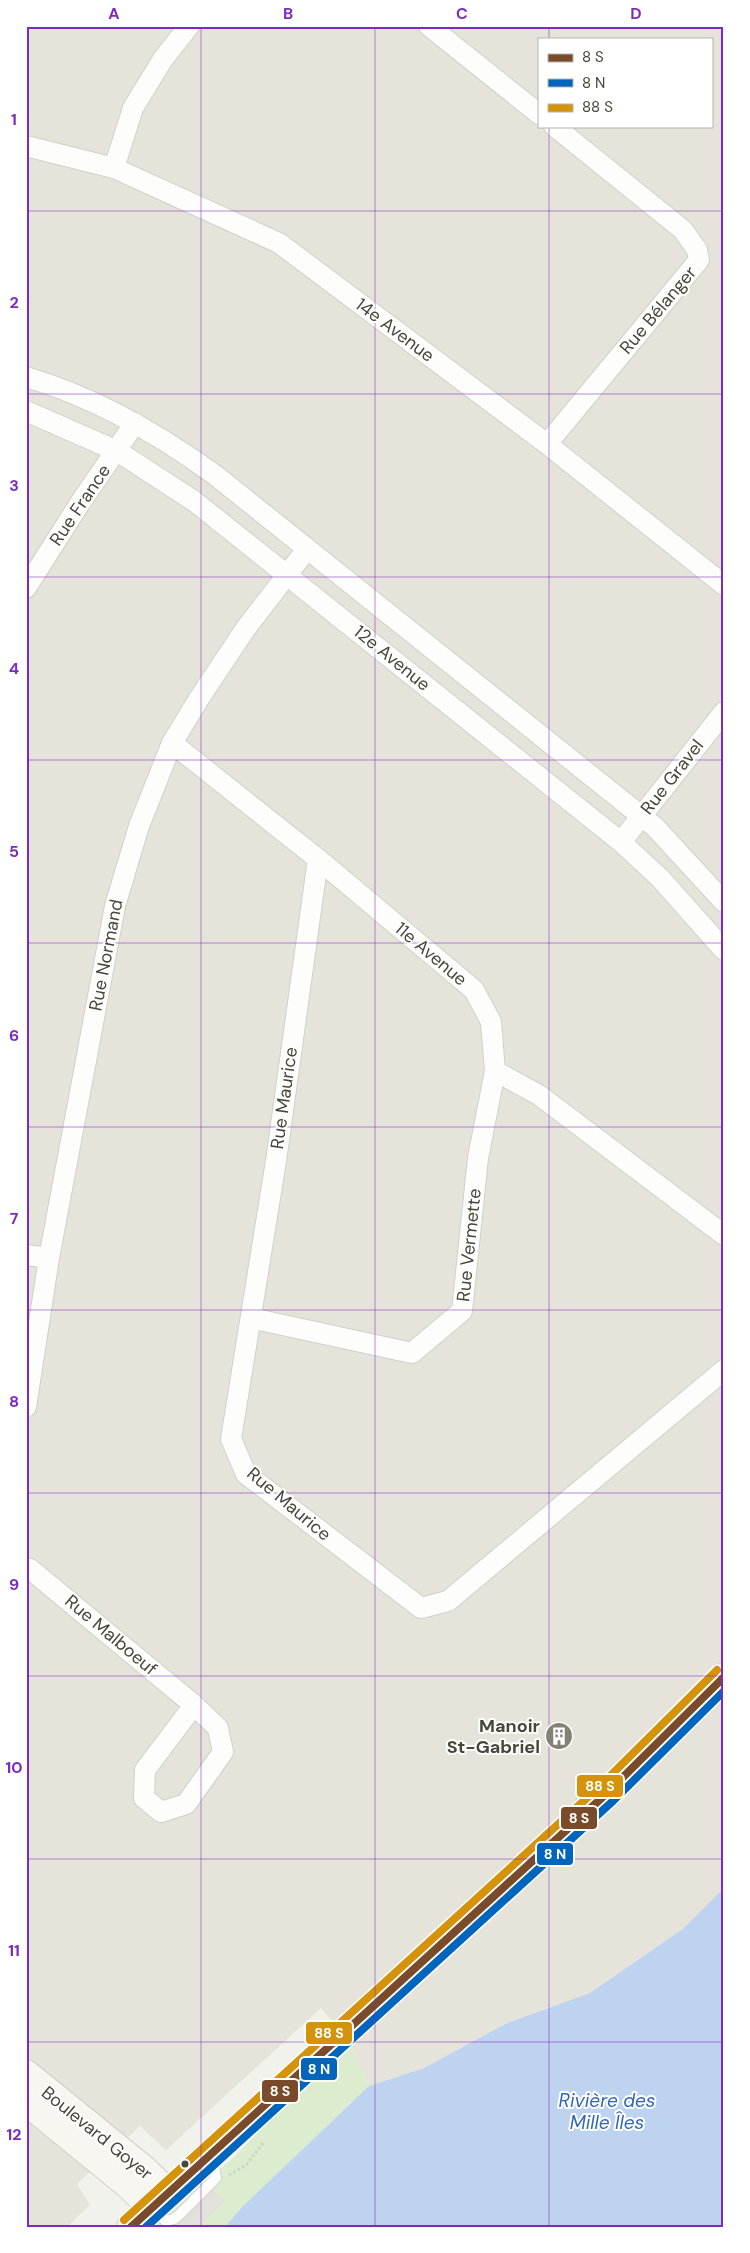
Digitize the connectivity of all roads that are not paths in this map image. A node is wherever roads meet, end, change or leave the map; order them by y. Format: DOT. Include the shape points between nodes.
graph roads {
  1 [pos="189,26"];
  2 [pos="430,26"];
  3 [pos="538,113"];
  4 [pos="556,128"];
  5 [pos="26,146"];
  6 [pos="114,168"];
  7 [pos="26,377"];
  8 [pos="26,412"];
  9 [pos="135,423"];
  10 [pos="547,444"];
  11 [pos="117,451"];
  12 [pos="307,550"];
  13 [pos="287,574"];
  14 [pos="724,586"];
  15 [pos="26,588"];
  16 [pos="724,712"];
  17 [pos="172,743"];
  18 [pos="641,816"];
  19 [pos="621,842"];
  20 [pos="318,859"];
  21 [pos="724,902"];
  22 [pos="724,950"];
  23 [pos="495,1071"];
  24 [pos="724,1236"];
  25 [pos="26,1255"];
  26 [pos="49,1258"];
  27 [pos="251,1318"];
  28 [pos="724,1370"];
  29 [pos="26,1407"];
  30 [pos="26,1568"];
  31 [pos="724,1677"];
  32 [pos="194,1705"];
  33 [pos="26,2074"];
  34 [pos="26,2101"];
  35 [pos="159,2200"];
  36 [pos="131,2227"];
  1 -- 6 [label="street" via="163,59 133,108"];
  2 -- 3 [label="street"];
  4 -- 10 [label="street, Rue Bélanger" via="683,230 697,250 699,260"];
  5 -- 6 [label="street, 14e Avenue"];
  6 -- 10 [label="street, 14e Avenue" via="279,243"];
  7 -- 9 [label="street, 12e Avenue" via="83,398"];
  8 -- 11 [label="street, 12e Avenue"];
  9 -- 11 [label="street, Rue France"];
  9 -- 12 [label="street, 12e Avenue" via="215,475"];
  10 -- 14 [label="street, 14e Avenue"];
  11 -- 13 [label="street, 12e Avenue" via="194,501"];
  11 -- 15 [label="street, Rue France"];
  12 -- 13 [label="street, Rue Normand"];
  12 -- 18 [label="street, 12e Avenue"];
  13 -- 17 [label="street, Rue Normand" via="246,628"];
  13 -- 19 [label="street, 12e Avenue"];
  16 -- 18 [label="street, Rue Gravel"];
  17 -- 20 [label="street, 11e Avenue"];
  17 -- 26 [label="street, Rue Normand" via="139,826 115,906"];
  18 -- 19 [label="street, Rue Gravel"];
  18 -- 21 [label="street, 12e Avenue" via="664,835"];
  19 -- 22 [label="street, 12e Avenue" via="660,878"];
  20 -- 23 [label="street, 11e Avenue" via="474,990 491,1022"];
  20 -- 27 [label="street, Rue Maurice"];
  23 -- 24 [label="street" via="539,1095"];
  23 -- 27 [label="street, Rue Vermette" via="478,1158 462,1311 412,1352"];
  25 -- 26 [label="street"];
  26 -- 29 [label="street, Rue Normand"];
  27 -- 28 [label="street, Rue Maurice" via="231,1439 246,1474 420,1608 448,1600"];
  30 -- 32 [label="street, Rue Malboeuf"];
  31 -- 35 [label="main road" via="606,1794"];
  32 -- 32 [label="street, Rue Malboeuf" via="218,1728 223,1752 186,1804 161,1812 144,1798 145,1770"];
  33 -- 35 [label="main road, Boulevard Goyer" via="143,2169"];
  34 -- 35 [label="main road, Boulevard Goyer" via="130,2186"];
  35 -- 36 [label="main road"];
}
